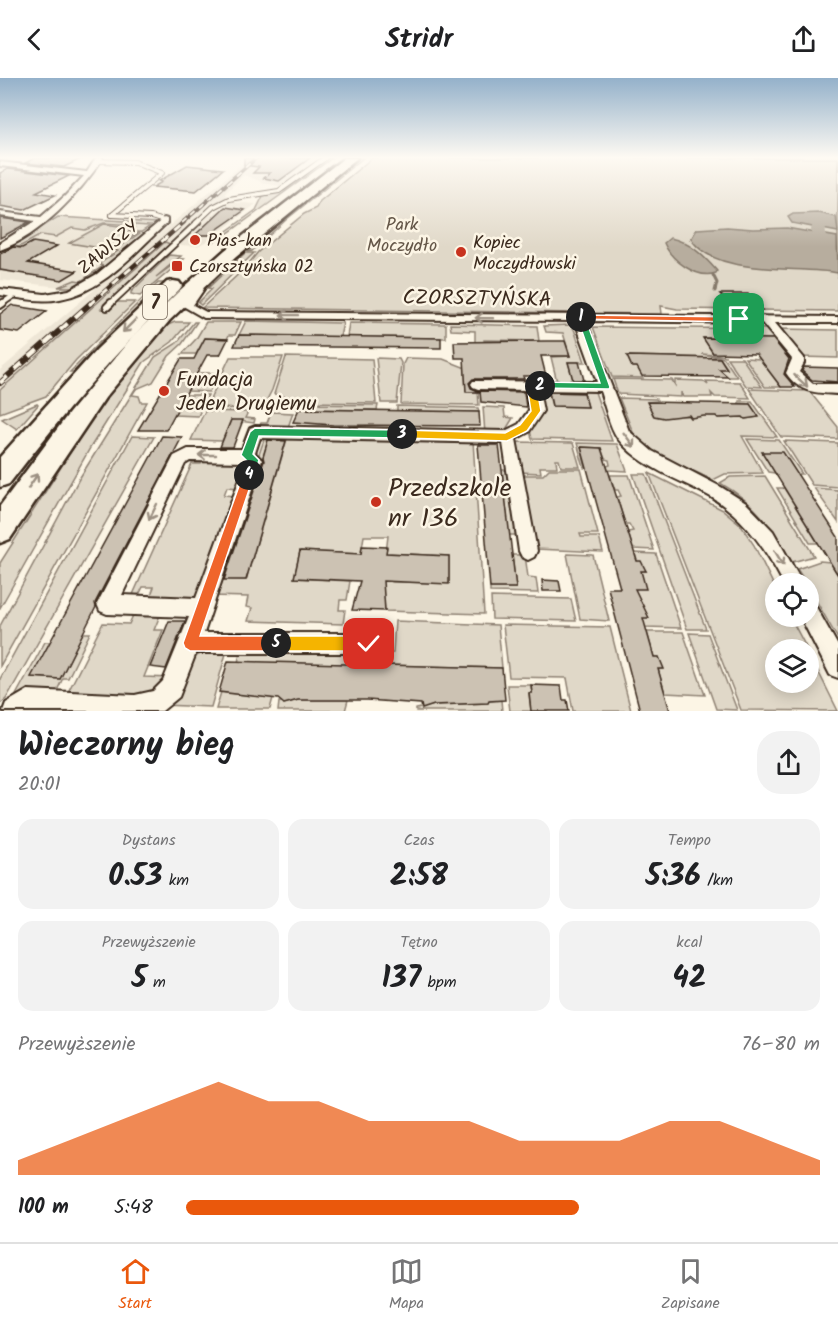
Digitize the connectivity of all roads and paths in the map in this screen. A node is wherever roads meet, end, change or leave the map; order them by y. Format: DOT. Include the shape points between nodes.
graph roads {
  1 [pos="76,188"];
  2 [pos="145,188"];
  3 [pos="284,188"];
  4 [pos="299,188"];
  5 [pos="315,188"];
  6 [pos="0,214"];
  7 [pos="45,220"];
  8 [pos="164,221"];
  9 [pos="0,247"];
  10 [pos="203,277"];
  11 [pos="0,292"];
  12 [pos="16,294"];
  13 [pos="0,305"];
  14 [pos="107,307"];
  15 [pos="579,317"];
  16 [pos="766,320"];
  17 [pos="838,320"];
  18 [pos="478,384"];
  19 [pos="531,386"];
  20 [pos="606,387"];
  21 [pos="838,389"];
  22 [pos="507,437"];
  23 [pos="247,455"];
  24 [pos="0,476"];
  25 [pos="0,530"];
  26 [pos="528,551"];
  27 [pos="788,573"];
  28 [pos="201,608"];
  29 [pos="816,627"];
  30 [pos="190,643"];
  31 [pos="369,644"];
  32 [pos="838,667"];
  33 [pos="14,711"];
  1 -- 7 [label="street"];
  2 -- 8 [label="lane" via="112,215"];
  3 -- 14 [label="lane" via="229,199 213,207"];
  4 -- 24 [label="main road, 7, one-way" via="210,254 132,323"];
  5 -- 10 [label="main road, 7"];
  6 -- 7 [label="street"];
  7 -- 9 [label="street"];
  8 -- 12 [label="street, ZAWISZY" via="82,290 59,296"];
  15 -- 10 [label="street, CZORSZTYŃSKA, one-way" via="204,315 188,302 200,288"];
  25 -- 10 [label="main road, 7, one-way" via="112,373"];
  11 -- 12 [label="street, ZAWISZY"];
  12 -- 13 [label="lane"];
  15 -- 16 [label="street, CZORSZTYŃSKA"];
  15 -- 20 [label="street"];
  16 -- 17 [label="street, CZORSZTYŃSKA"];
  16 -- 21 [label="street, one-way" via="798,358 792,373 802,385"];
  18 -- 19 [label="street"];
  19 -- 20 [label="street"];
  19 -- 22 [label="street" via="536,411 524,428"];
  20 -- 27 [label="street, one-way" via="623,434 636,449 729,499 748,514"];
  22 -- 23 [label="street" via="255,432"];
  22 -- 26 [label="street"];
  23 -- 28 [label="street" via="254,460"];
  23 -- 28 [label="street, one-way" via="188,455 179,460 108,604"];
  28 -- 30 [label="street"];
  29 -- 32 [label="street"];
  30 -- 31 [label="street"];
  30 -- 33 [label="street" via="171,689 159,701 135,706 28,701"];
}
